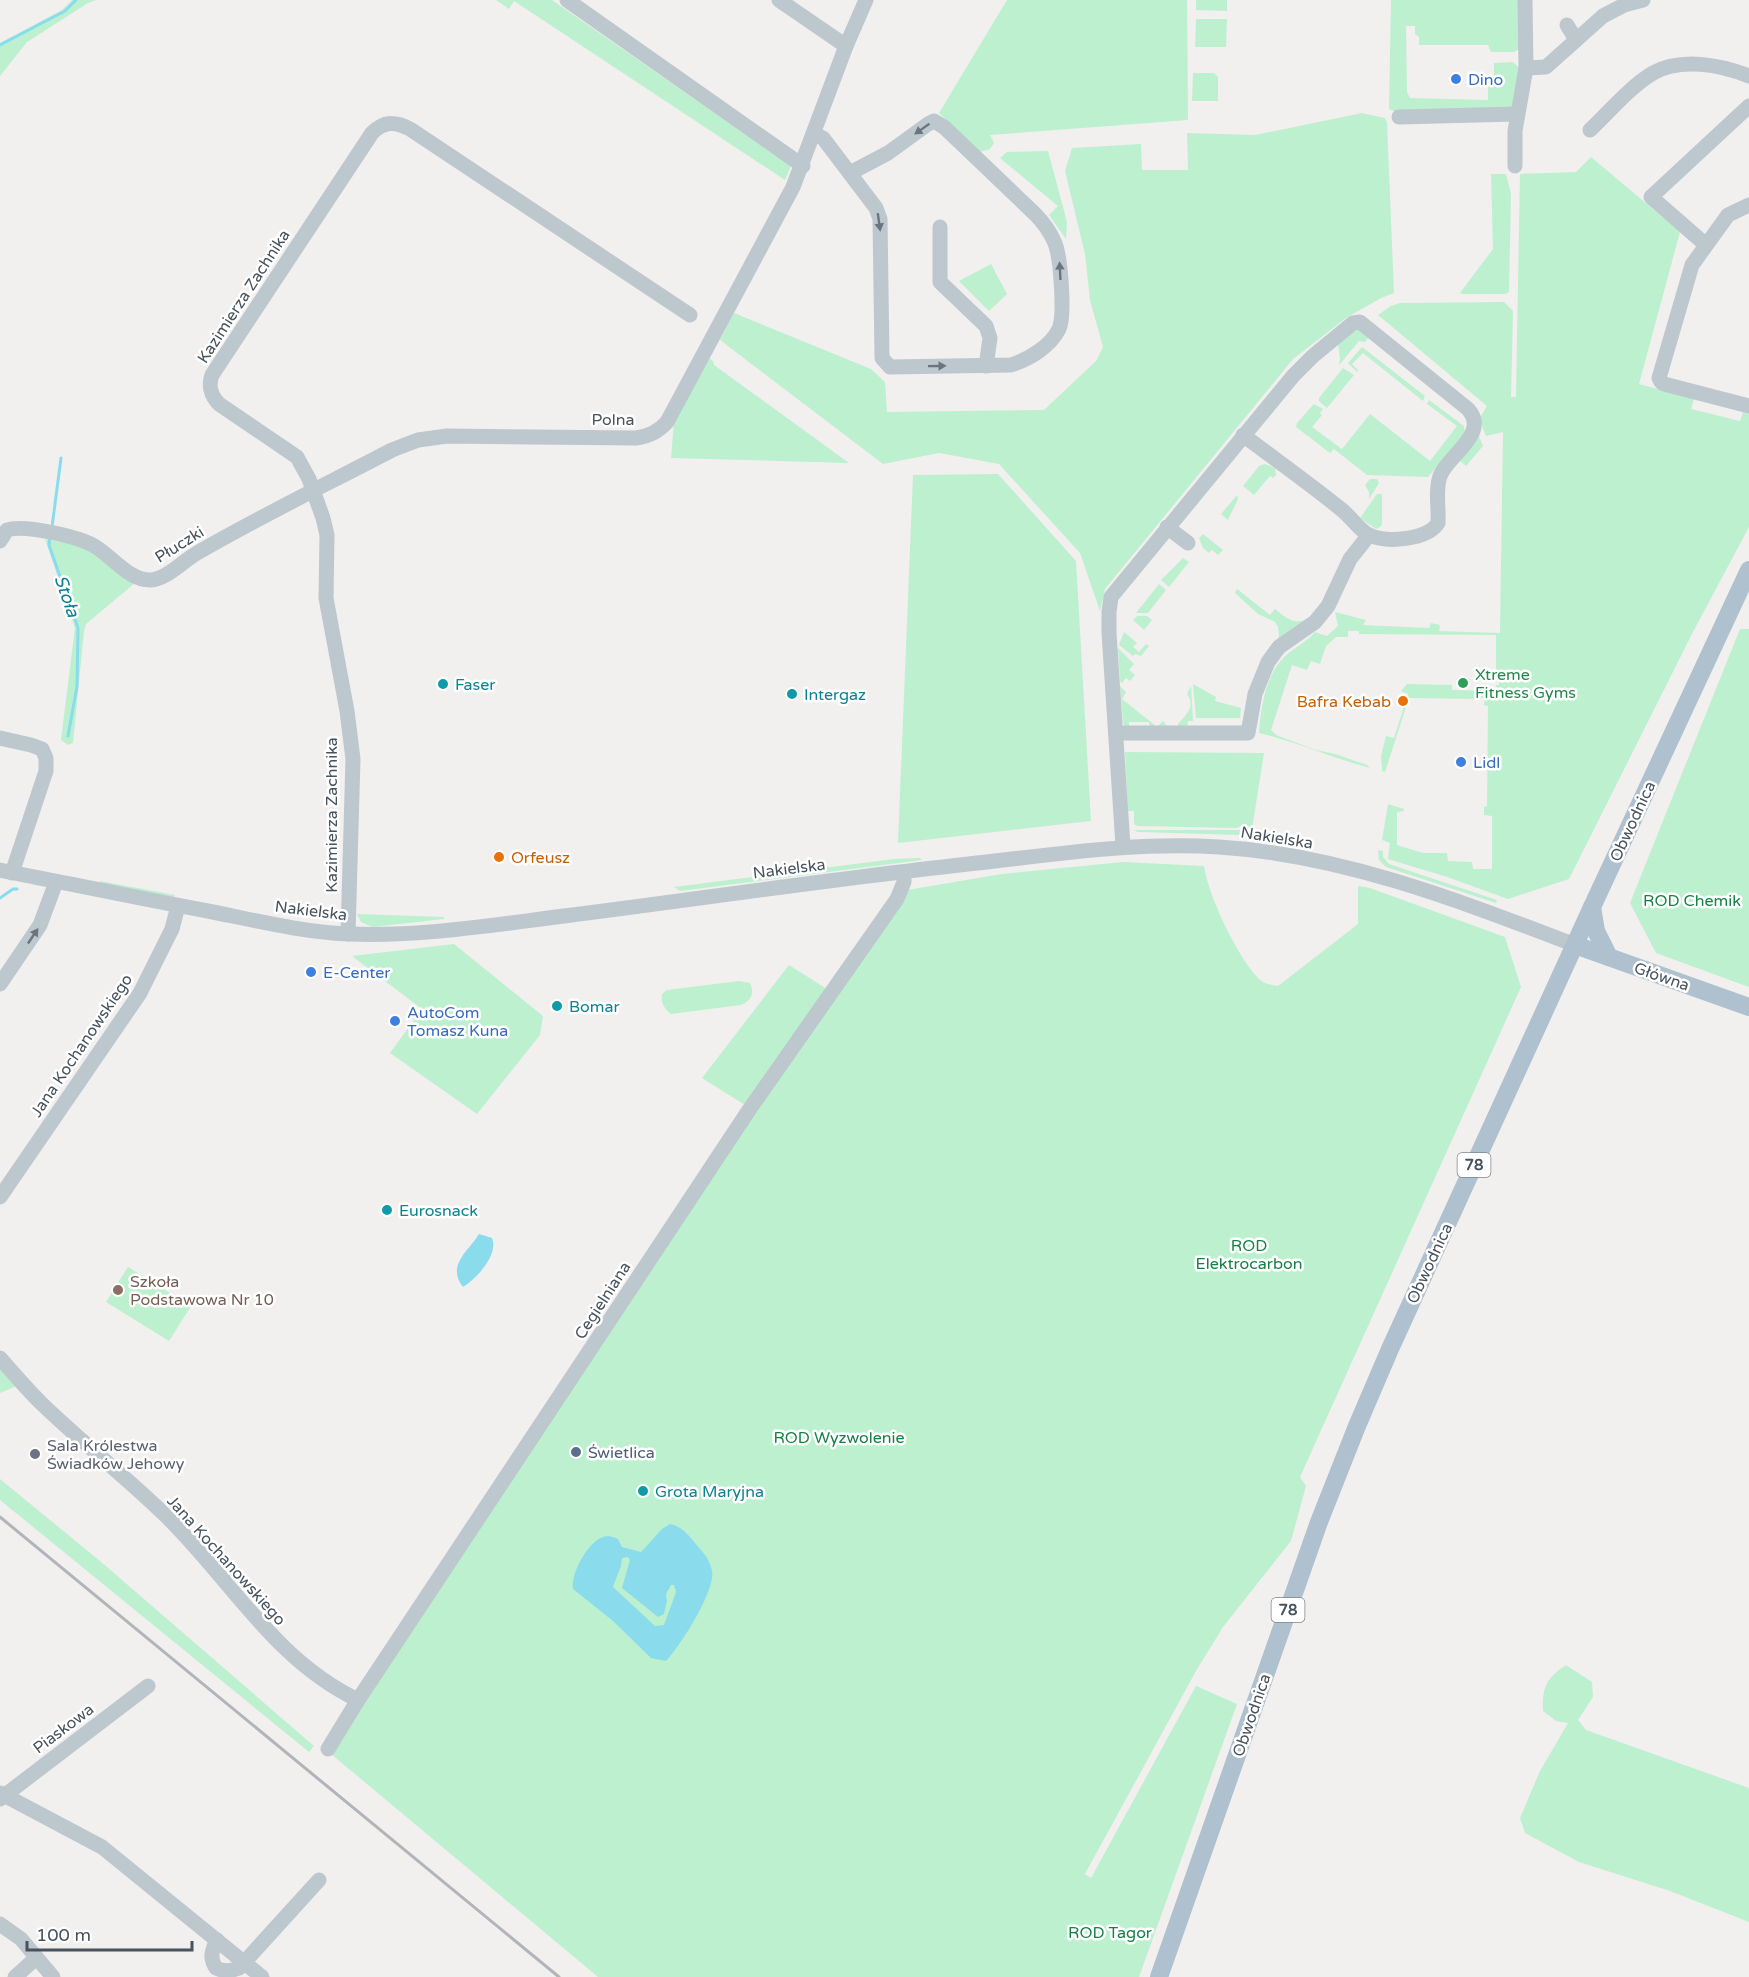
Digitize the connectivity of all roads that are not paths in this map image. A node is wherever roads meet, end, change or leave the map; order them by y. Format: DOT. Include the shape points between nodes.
graph roads {
  1 [pos="567,0"];
  2 [pos="779,0"];
  3 [pos="866,0"];
  4 [pos="1526,0"];
  5 [pos="1643,0"];
  6 [pos="1567,25"];
  7 [pos="1576,40"];
  8 [pos="846,46"];
  9 [pos="1526,68"];
  10 [pos="1749,76"];
  11 [pos="1749,106"];
  12 [pos="1517,114"];
  13 [pos="1399,117"];
  14 [pos="1590,130"];
  15 [pos="814,134"];
  16 [pos="803,166"];
  17 [pos="1515,166"];
  18 [pos="850,173"];
  19 [pos="1749,205"];
  20 [pos="940,227"];
  21 [pos="1706,244"];
  22 [pos="690,315"];
  23 [pos="986,366"];
  24 [pos="1749,406"];
  25 [pos="1244,435"];
  26 [pos="313,492"];
  27 [pos="1167,527"];
  28 [pos="1369,535"];
  29 [pos="0,541"];
  30 [pos="1188,543"];
  31 [pos="1749,570"];
  32 [pos="1116,733"];
  33 [pos="0,738"];
  34 [pos="1123,846"];
  35 [pos="6,871"];
  36 [pos="904,872"];
  37 [pos="56,882"];
  38 [pos="178,906"];
  39 [pos="1592,907"];
  40 [pos="348,934"];
  41 [pos="1575,945"];
  42 [pos="1609,957"];
  43 [pos="0,984"];
  44 [pos="1749,1007"];
  45 [pos="0,1197"];
  46 [pos="0,1358"];
  47 [pos="148,1686"];
  48 [pos="358,1700"];
  49 [pos="328,1749"];
  50 [pos="2,1796"];
  51 [pos="319,1880"];
  52 [pos="0,1924"];
  53 [pos="218,1940"];
  54 [pos="36,1958"];
  55 [pos="245,1962"];
  56 [pos="213,1972"];
  57 [pos="15,1977"];
  58 [pos="52,1977"];
  59 [pos="262,1977"];
  60 [pos="1159,1977"];
  1 -- 16 [label="street"];
  2 -- 8 [label="street"];
  3 -- 8 [label="street, Polna"];
  4 -- 9 [label="street"];
  5 -- 7 [label="street" via="1609,12"];
  6 -- 7 [label="street"];
  7 -- 9 [label="street" via="1546,67"];
  8 -- 15 [label="street, Polna"];
  9 -- 12 [label="street"];
  10 -- 14 [label="street" via="1714,66 1663,69 1647,78"];
  11 -- 21 [label="street" via="1651,197"];
  12 -- 13 [label="street"];
  12 -- 17 [label="street"];
  15 -- 16 [label="street, Polna"];
  15 -- 18 [label="street" via="823,138"];
  16 -- 26 [label="street, Polna" via="667,422 657,431 636,438 423,439 392,450"];
  18 -- 23 [label="street, one-way" via="880,219 882,358 890,367"];
  23 -- 18 [label="street, one-way" via="1028,360 1060,327 1058,252 1047,227 934,121"];
  19 -- 21 [label="street" via="1728,215"];
  20 -- 23 [label="street" via="940,282 986,326 990,338"];
  21 -- 24 [label="street" via="1686,279 1659,380"];
  22 -- 26 [label="street, Kazimierza Zachnika" via="410,129 393,122 382,125 372,133 211,378 214,399 297,457"];
  25 -- 27 [label="street"];
  25 -- 28 [label="street"];
  25 -- 28 [label="street" via="1293,376 1340,333 1357,322 1372,331 1467,409 1474,423 1471,436 1439,478 1438,520 1434,529 1410,538"];
  26 -- 29 [label="street, Płuczki" via="153,580 139,578 95,546 75,538 12,528"];
  26 -- 40 [label="street, Kazimierza Zachnika" via="327,535 326,598 353,759"];
  27 -- 30 [label="street"];
  27 -- 32 [label="street" via="1112,597 1108,612"];
  28 -- 32 [label="street" via="1350,559 1329,606 1315,622 1279,647 1263,671 1248,733"];
  31 -- 39 [label="main road, Obwodnica"];
  32 -- 34 [label="street"];
  33 -- 35 [label="street" via="42,749 47,764"];
  34 -- 36 [label="street, Nakielska"];
  34 -- 41 [label="street, Nakielska" via="1218,847 1316,860 1398,881"];
  35 -- 37 [label="street, Nakielska"];
  36 -- 40 [label="street, Nakielska" via="487,926"];
  36 -- 48 [label="street, Cegielniana" via="897,898 749,1110"];
  37 -- 38 [label="street, Nakielska"];
  43 -- 37 [label="street, one-way" via="40,926"];
  38 -- 40 [label="street, Nakielska" via="294,929"];
  38 -- 45 [label="street, Jana Kochanowskiego" via="172,928 140,993"];
  39 -- 41 [label="main road, Obwodnica"];
  39 -- 42 [label="main road" via="1596,931"];
  41 -- 42 [label="main road, Główna"];
  41 -- 60 [label="main road, Obwodnica / 78" via="1357,1426 1319,1522"];
  42 -- 44 [label="main road, Główna"];
  46 -- 48 [label="street, Jana Kochanowskiego" via="40,1401 167,1517 305,1668"];
  47 -- 50 [label="street, Piaskowa"];
  48 -- 49 [label="street, Cegielniana"];
  50 -- 53 [label="street" via="102,1847"];
  51 -- 55 [label="street"];
  52 -- 54 [label="street" via="21,1939"];
  53 -- 55 [label="street"];
  53 -- 56 [label="street" via="211,1957"];
  54 -- 57 [label="street"];
  54 -- 58 [label="street"];
  55 -- 56 [label="street" via="232,1971"];
  55 -- 59 [label="street"];
}
